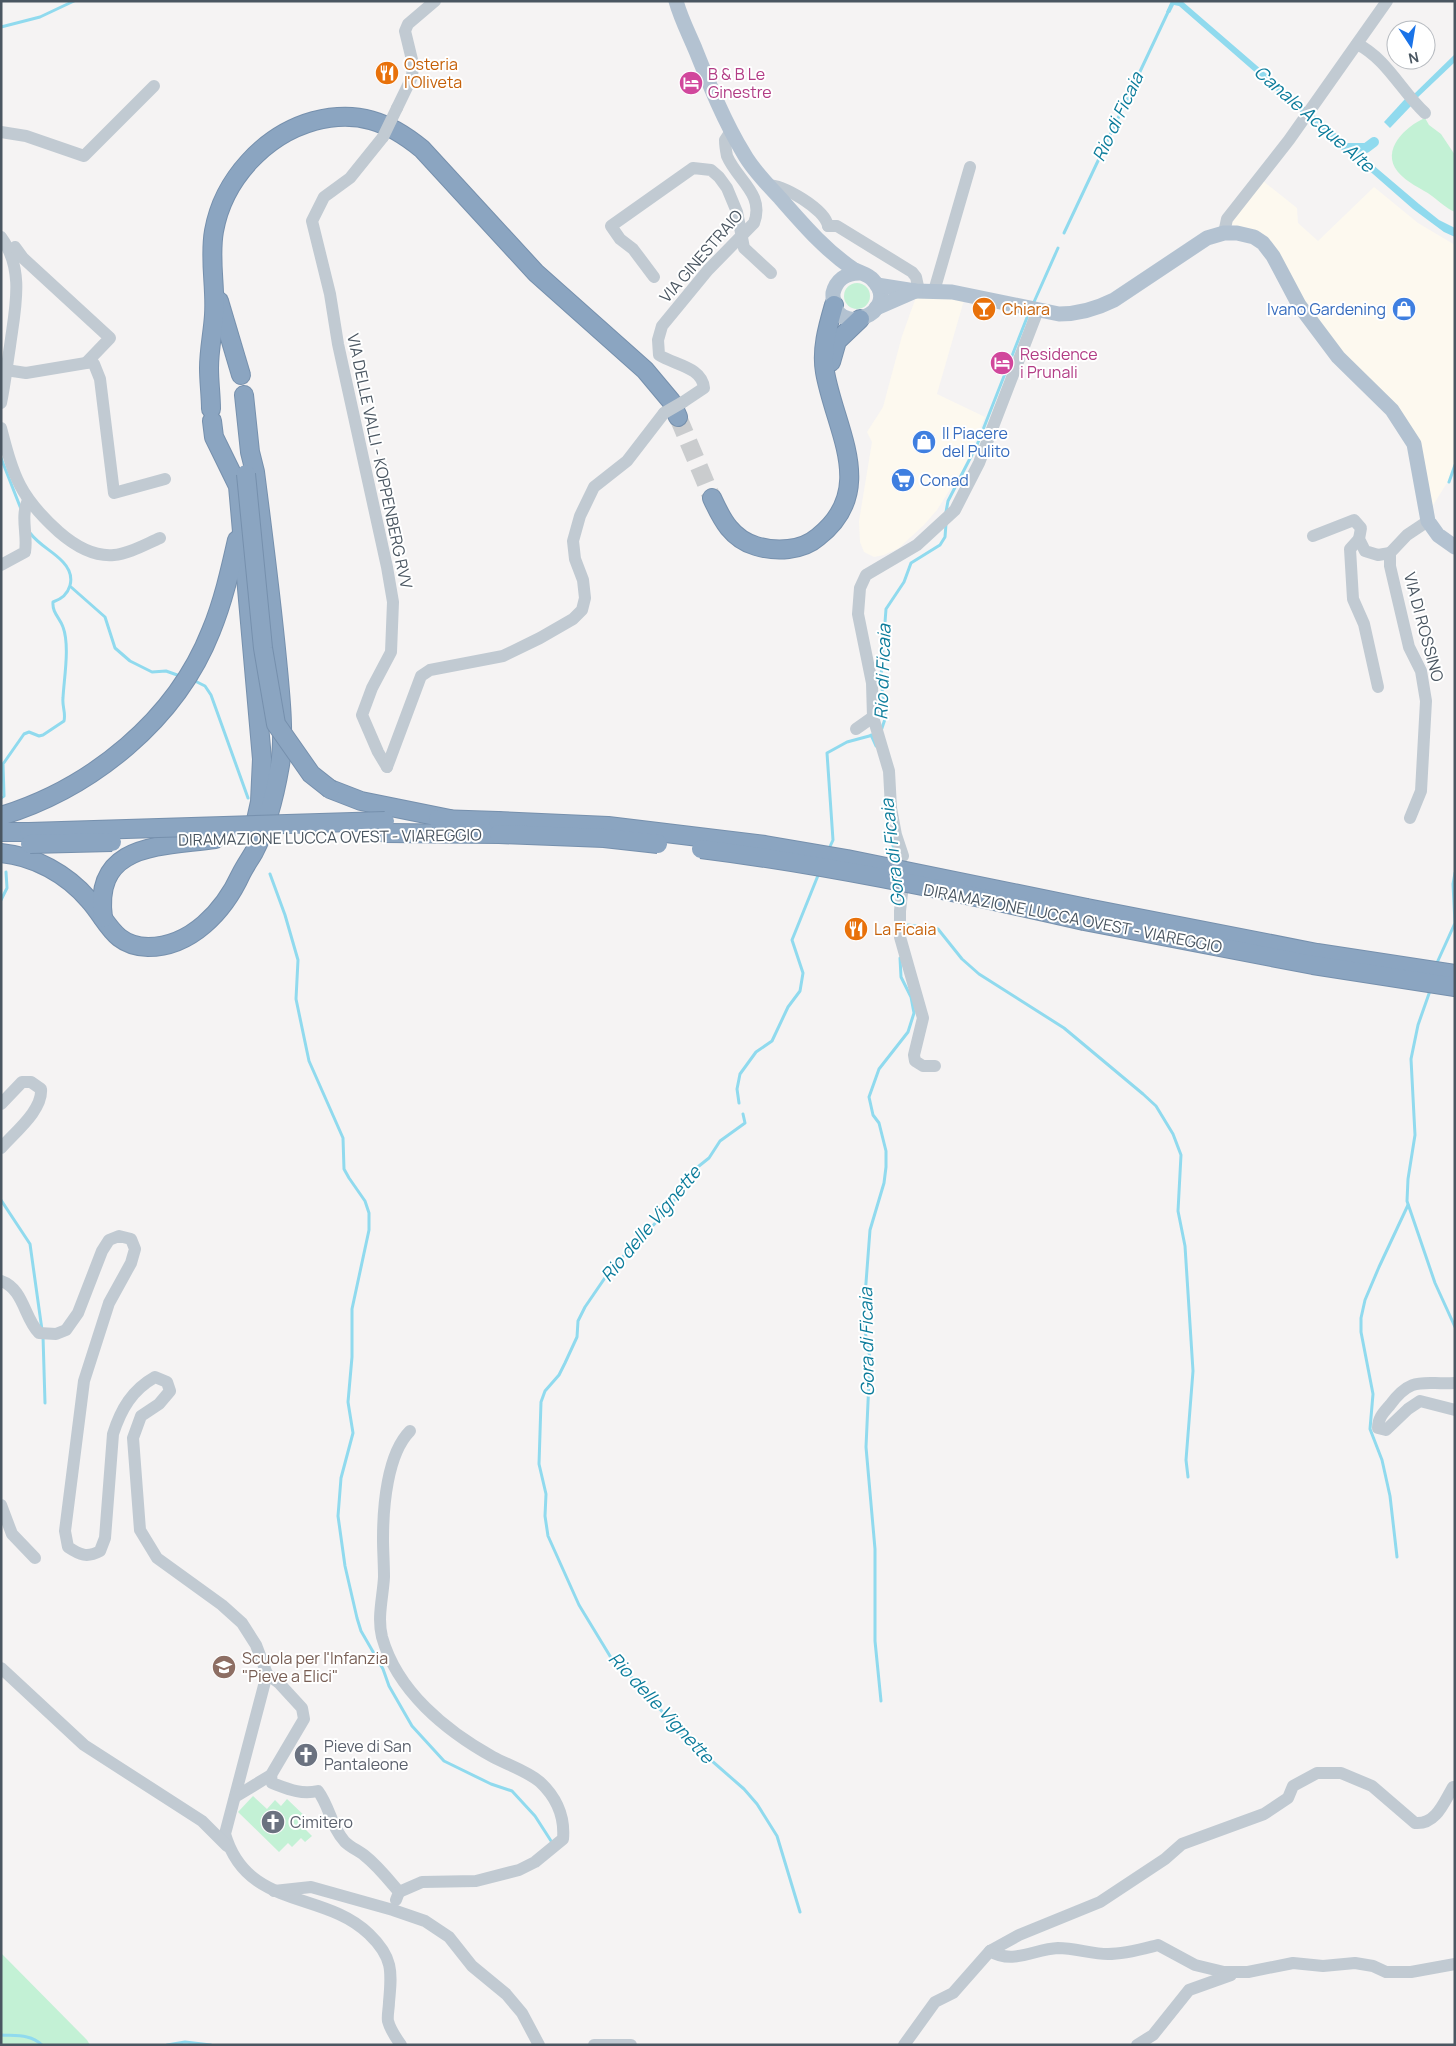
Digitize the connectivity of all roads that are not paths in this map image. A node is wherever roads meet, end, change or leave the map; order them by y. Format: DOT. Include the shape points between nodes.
graph roads {
  1 [pos="435,1"];
  2 [pos="676,1"];
  3 [pos="1387,1"];
  4 [pos="1357,44"];
  5 [pos="154,86"];
  6 [pos="1425,113"];
  7 [pos="1,132"];
  8 [pos="731,132"];
  9 [pos="970,167"];
  10 [pos="767,184"];
  11 [pos="828,226"];
  12 [pos="1224,233"];
  13 [pos="1,237"];
  14 [pos="742,237"];
  15 [pos="821,244"];
  16 [pos="15,247"];
  17 [pos="770,273"];
  18 [pos="859,273"];
  19 [pos="654,277"];
  20 [pos="213,282"];
  21 [pos="877,284"];
  22 [pos="923,291"];
  23 [pos="834,296"];
  24 [pos="876,308"];
  25 [pos="1038,310"];
  26 [pos="860,319"];
  27 [pos="86,363"];
  28 [pos="6,370"];
  29 [pos="241,375"];
  30 [pos="829,385"];
  31 [pos="244,395"];
  32 [pos="1,403"];
  33 [pos="675,411"];
  34 [pos="1,428"];
  35 [pos="250,452"];
  36 [pos="165,479"];
  37 [pos="712,498"];
  38 [pos="28,500"];
  39 [pos="1428,521"];
  40 [pos="1313,536"];
  41 [pos="160,538"];
  42 [pos="1359,540"];
  43 [pos="1455,547"];
  44 [pos="1390,553"];
  45 [pos="240,554"];
  46 [pos="1,565"];
  47 [pos="1378,687"];
  48 [pos="856,728"];
  49 [pos="876,728"];
  50 [pos="3,815"];
  51 [pos="1410,818"];
  52 [pos="450,819"];
  53 [pos="385,827"];
  54 [pos="498,828"];
  55 [pos="1,832"];
  56 [pos="30,838"];
  57 [pos="215,840"];
  58 [pos="1,845"];
  59 [pos="1,852"];
  60 [pos="904,856"];
  61 [pos="243,869"];
  62 [pos="902,893"];
  63 [pos="104,921"];
  64 [pos="1315,959"];
  65 [pos="1455,974"];
  66 [pos="1455,987"];
  67 [pos="935,1066"];
  68 [pos="1,1104"];
  69 [pos="1,1148"];
  70 [pos="1,1281"];
  71 [pos="1455,1383"];
  72 [pos="1455,1410"];
  73 [pos="410,1430"];
  74 [pos="1,1505"];
  75 [pos="35,1558"];
  76 [pos="1,1668"];
  77 [pos="267,1674"];
  78 [pos="271,1775"];
  79 [pos="1453,1787"];
  80 [pos="235,1797"];
  81 [pos="196,1828"];
  82 [pos="229,1848"];
  83 [pos="272,1891"];
  84 [pos="399,1892"];
  85 [pos="393,1910"];
  86 [pos="990,1950"];
  87 [pos="1455,1964"];
  88 [pos="1248,1972"];
  89 [pos="530,2031"];
  90 [pos="401,2045"];
  91 [pos="528,2045"];
  92 [pos="539,2045"];
  93 [pos="594,2045"];
  94 [pos="631,2045"];
  95 [pos="904,2045"];
  96 [pos="1137,2045"];
  1 -- 33 [label="street, VIA DELLE VALLI - KOPPENBERG RVV, bridge" via="408,24 405,31 413,64 412,77 383,137 350,178 324,197 312,221 325,270 393,602 391,652 362,715 387,767 421,676 430,670 503,656 540,638 582,610 585,598 583,580 575,559 574,541 580,516 594,487 627,461"];
  2 -- 8 [label="main road"];
  3 -- 4 [label="street"];
  4 -- 6 [label="street" via="1379,62"];
  4 -- 12 [label="street" via="1228,219"];
  5 -- 7 [label="street" via="84,156 45,141"];
  8 -- 10 [label="main road"];
  8 -- 14 [label="street, VIA GINESTRAIO" via="724,140 727,156 756,198 758,214"];
  9 -- 22 [label="street"];
  10 -- 11 [label="street" via="777,185 813,207 827,219"];
  10 -- 15 [label="main road"];
  11 -- 15 [label="street"];
  11 -- 22 [label="street" via="837,226 906,267"];
  12 -- 25 [label="main road" via="1192,246 1098,308 1068,314"];
  12 -- 39 [label="main road" via="1254,237 1263,243 1299,305 1338,357 1392,410 1414,444"];
  13 -- 28 [label="street" via="9,248 16,271 18,294"];
  14 -- 17 [label="street" via="744,248"];
  14 -- 19 [label="street" via="737,212 727,188 711,170 693,168 611,226 620,239 634,249"];
  14 -- 33 [label="street, VIA GINESTRAIO" via="708,270 662,326 658,340 659,355 692,370 703,380 704,388"];
  15 -- 18 [label="main road"];
  15 -- 23 [label="main road" via="832,269"];
  16 -- 27 [label="street" via="110,338"];
  18 -- 21 [label="main road"];
  18 -- 23 [label="main road" via="844,276"];
  20 -- 29 [label="highway"];
  20 -- 33 [label="highway" via="213,238 219,214 235,179 256,154 285,133 332,116 383,123 422,149 536,273 645,370 671,401"];
  20 -- 45 [label="highway" via="209,366 214,437 238,486"];
  21 -- 22 [label="main road"];
  21 -- 24 [label="main road" via="880,298"];
  22 -- 24 [label="main road"];
  22 -- 25 [label="main road" via="966,294"];
  23 -- 26 [label="main road" via="844,316"];
  23 -- 30 [label="highway" via="824,358"];
  24 -- 26 [label="main road" via="871,315"];
  25 -- 49 [label="street" via="979,463 955,510 917,545 866,575 860,588 858,614 872,683"];
  26 -- 30 [label="highway" via="837,341"];
  27 -- 28 [label="street" via="26,373"];
  27 -- 36 [label="street" via="98,367 114,493"];
  28 -- 32 [label="street"];
  30 -- 37 [label="highway" via="850,471 845,504 827,530 816,540 799,546 784,550 762,548 732,533"];
  31 -- 35 [label="highway"];
  34 -- 38 [label="street" via="9,458"];
  35 -- 52 [label="highway, bridge" via="246,474 263,648 276,724 311,774 330,789 361,801"];
  35 -- 61 [label="highway" via="274,627 281,700 281,763 273,799 254,851"];
  38 -- 41 [label="street" via="71,543 85,550 113,556"];
  38 -- 46 [label="street" via="23,519 27,539 25,552"];
  39 -- 43 [label="main road" via="1438,535"];
  39 -- 44 [label="street" via="1407,535"];
  40 -- 42 [label="street" via="1354,520 1361,528"];
  42 -- 44 [label="street" via="1365,551 1378,555"];
  42 -- 47 [label="street" via="1350,549 1353,599 1364,624"];
  44 -- 51 [label="street, VIA DI ROSSINO" via="1390,566 1409,647 1422,671 1426,701 1421,791"];
  45 -- 50 [label="highway" via="211,632 181,688 160,715 130,745 95,770 65,789"];
  45 -- 61 [label="highway" via="262,759 260,802"];
  48 -- 49 [label="street"];
  49 -- 60 [label="street" via="889,771 891,808"];
  52 -- 53 [label="highway, DIRAMAZIONE LUCCA OVEST - VIAREGGIO"];
  52 -- 54 [label="highway, DIRAMAZIONE LUCCA OVEST - VIAREGGIO"];
  53 -- 54 [label="highway, DIRAMAZIONE LUCCA OVEST - VIAREGGIO"];
  53 -- 56 [label="highway, DIRAMAZIONE LUCCA OVEST - VIAREGGIO, bridge"];
  53 -- 57 [label="highway, DIRAMAZIONE LUCCA OVEST - VIAREGGIO"];
  54 -- 64 [label="highway, DIRAMAZIONE LUCCA OVEST - VIAREGGIO, bridge" via="608,826 765,845 857,861 1085,915"];
  55 -- 56 [label="highway, DIRAMAZIONE LUCCA OVEST - VIAREGGIO"];
  56 -- 57 [label="highway, DIRAMAZIONE LUCCA OVEST - VIAREGGIO, bridge"];
  56 -- 58 [label="highway, DIRAMAZIONE LUCCA OVEST - VIAREGGIO"];
  57 -- 63 [label="highway" via="148,848 122,859 108,875 102,890"];
  59 -- 63 [label="highway" via="37,861 64,878 90,900"];
  61 -- 63 [label="highway" via="230,894 210,919 176,942 137,946 118,937"];
  62 -- 67 [label="street" via="900,938 923,1018 914,1055 916,1062 923,1066"];
  64 -- 65 [label="highway, DIRAMAZIONE LUCCA OVEST - VIAREGGIO"];
  64 -- 66 [label="highway, DIRAMAZIONE LUCCA OVEST - VIAREGGIO"];
  68 -- 69 [label="street" via="22,1082 31,1082 41,1089 42,1098 36,1108"];
  70 -- 77 [label="street" via="18,1293 34,1328 56,1334 66,1330 78,1313 109,1240 119,1236 131,1239 135,1249 131,1263 108,1303 84,1381 65,1531 68,1547 79,1555 91,1556 100,1551 105,1538 113,1434 117,1420 129,1398 141,1385 155,1377 167,1382 170,1391 159,1404 141,1416 133,1438 140,1530 156,1558 242,1623 256,1645"];
  71 -- 72 [label="street" via="1420,1382 1408,1386 1378,1420 1378,1428 1386,1430 1420,1401"];
  73 -- 84 [label="street" via="392,1466 384,1496 384,1578 379,1619 382,1638 410,1692 447,1726 492,1756 538,1780 557,1802 564,1823 563,1839 535,1862 519,1870 476,1881 422,1882"];
  74 -- 75 [label="street" via="12,1534"];
  76 -- 82 [label="street" via="84,1745 202,1821"];
  77 -- 78 [label="street" via="280,1683 302,1708 304,1719"];
  77 -- 80 [label="street"];
  78 -- 80 [label="street"];
  78 -- 84 [label="street" via="272,1783 289,1790 306,1794 318,1791 346,1843 384,1873"];
  79 -- 86 [label="street" via="1434,1818 1422,1824 1415,1823 1372,1786 1341,1773 1317,1772 1293,1786 1288,1798 1264,1814 1182,1844 1100,1902"];
  80 -- 82 [label="street" via="224,1834"];
  81 -- 82 [label="street"];
  82 -- 83 [label="street" via="246,1872"];
  83 -- 85 [label="street" via="312,1887"];
  83 -- 90 [label="street" via="346,1918 368,1933 383,1950 392,1969 388,2020"];
  84 -- 85 [label="street"];
  85 -- 89 [label="street" via="425,1921 449,1938 472,1966 506,1994 522,2013"];
  86 -- 88 [label="street" via="1011,1958 1058,1948 1107,1954 1158,1945 1195,1965 1224,1972"];
  86 -- 95 [label="street" via="953,1993 935,2002"];
  87 -- 88 [label="street" via="1410,1972 1386,1972 1354,1963 1323,1966 1293,1963"];
  88 -- 96 [label="street" via="1223,1977 1189,1990 1153,2035"];
  89 -- 91 [label="street"];
  89 -- 92 [label="street"];
  93 -- 94 [label="street"];
}
